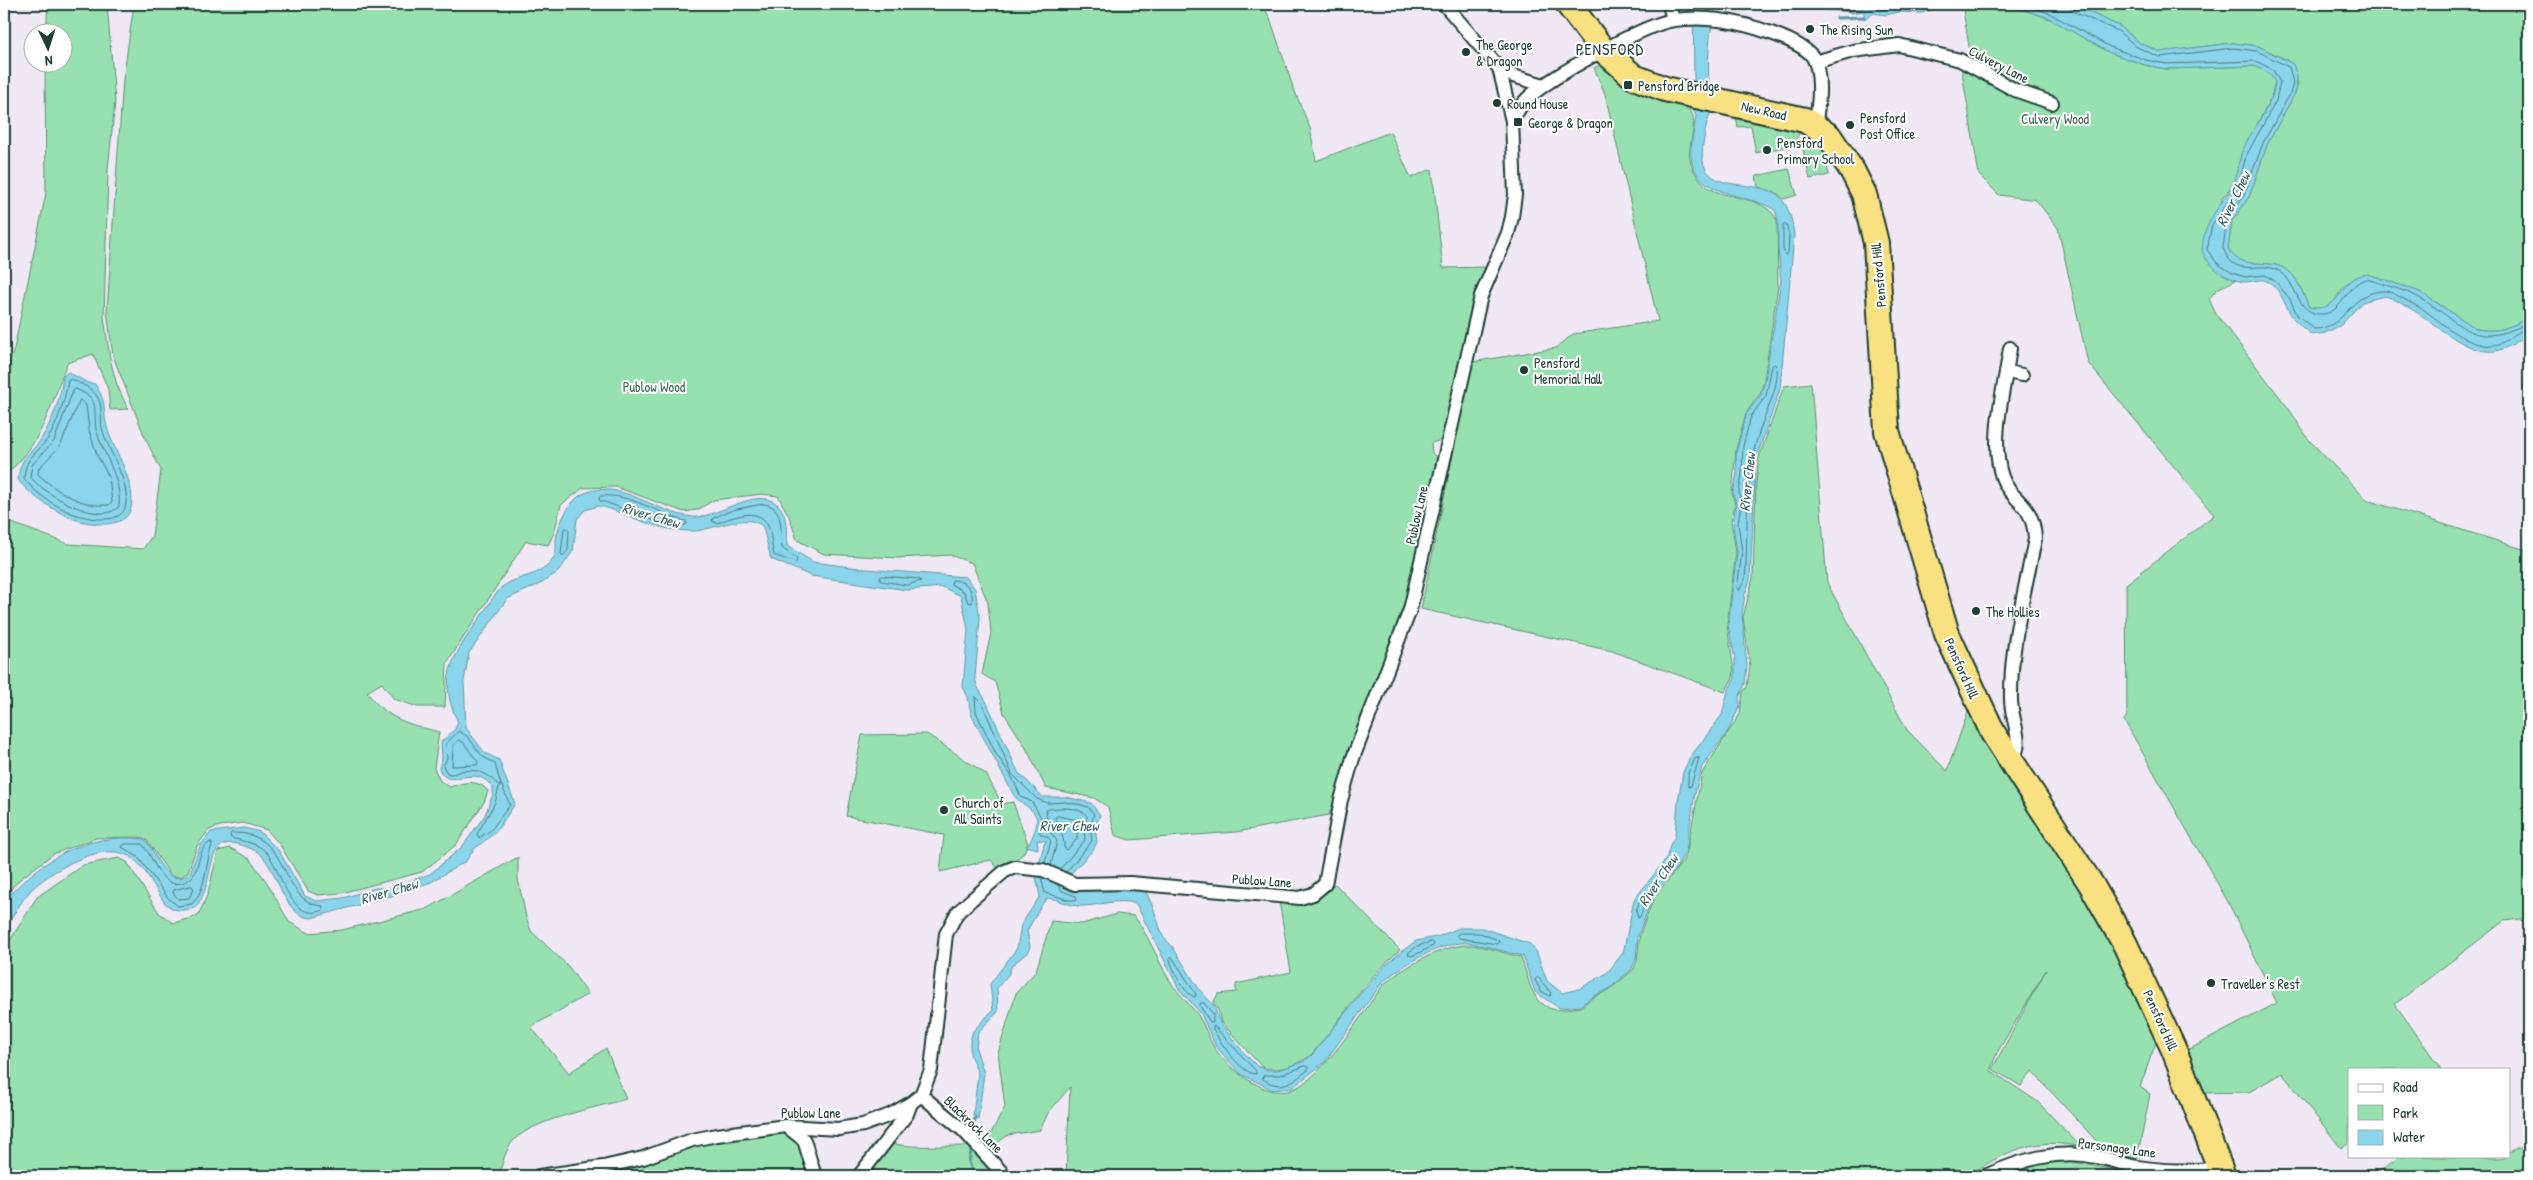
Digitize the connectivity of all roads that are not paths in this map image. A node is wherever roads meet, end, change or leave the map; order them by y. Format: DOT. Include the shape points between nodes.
graph roads {
  1 [pos="1568,4"];
  2 [pos="1668,4"];
  3 [pos="1447,5"];
  4 [pos="1673,20"];
  5 [pos="1603,50"];
  6 [pos="1815,62"];
  7 [pos="1499,68"];
  8 [pos="1544,85"];
  9 [pos="2052,103"];
  10 [pos="1512,120"];
  11 [pos="1815,125"];
  12 [pos="2010,348"];
  13 [pos="2007,372"];
  14 [pos="2022,375"];
  15 [pos="2011,762"];
  16 [pos="921,1095"];
  17 [pos="911,1104"];
  18 [pos="786,1126"];
  19 [pos="2221,1171"];
  20 [pos="539,1176"];
  21 [pos="815,1176"];
  22 [pos="859,1176"];
  23 [pos="1005,1176"];
  24 [pos="1985,1176"];
  1 -- 5 [label="highway, New Road"];
  2 -- 4 [label="street"];
  3 -- 7 [label="street"];
  4 -- 5 [label="street"];
  4 -- 6 [label="street" via="1719,19 1762,30 1800,46"];
  5 -- 8 [label="street"];
  5 -- 11 [label="highway, New Road" via="1634,77 1654,86 1794,116"];
  6 -- 9 [label="street, Culvery Lane" via="1853,51 1899,45 1960,60 2015,90"];
  6 -- 11 [label="street" via="1819,106"];
  7 -- 8 [label="street" via="1512,76"];
  7 -- 10 [label="street, Publow Lane"];
  8 -- 10 [label="street" via="1527,99"];
  10 -- 16 [label="street, Publow Lane" via="1515,195 1512,217 1481,296 1410,610 1353,758 1341,800 1325,884 1313,894 1300,898 1130,883 1075,884 1043,870 1024,867 1005,871 958,913 946,934 931,1070"];
  11 -- 15 [label="highway, Pensford Hill" via="1840,150 1865,199 1878,258 1884,401 1893,458 1947,634 1987,723"];
  12 -- 13 [label="street"];
  13 -- 14 [label="street"];
  13 -- 15 [label="street" via="1998,460 2003,478 2029,511 2035,539 2015,648 2011,699 2019,746"];
  15 -- 19 [label="highway, Pensford Hill" via="2091,884 2125,944 2174,1050"];
  16 -- 17 [label="street, Publow Lane"];
  16 -- 23 [label="street, Blackrock Lane" via="964,1130"];
  17 -- 18 [label="street, Publow Lane" via="863,1125 838,1128"];
  17 -- 22 [label="street" via="907,1114"];
  18 -- 20 [label="street, Publow Lane" via="692,1140 643,1158"];
  18 -- 21 [label="street" via="804,1140"];
  19 -- 24 [label="street, Parsonage Lane" via="2139,1168 2096,1156 2050,1156 2029,1158"];
}
